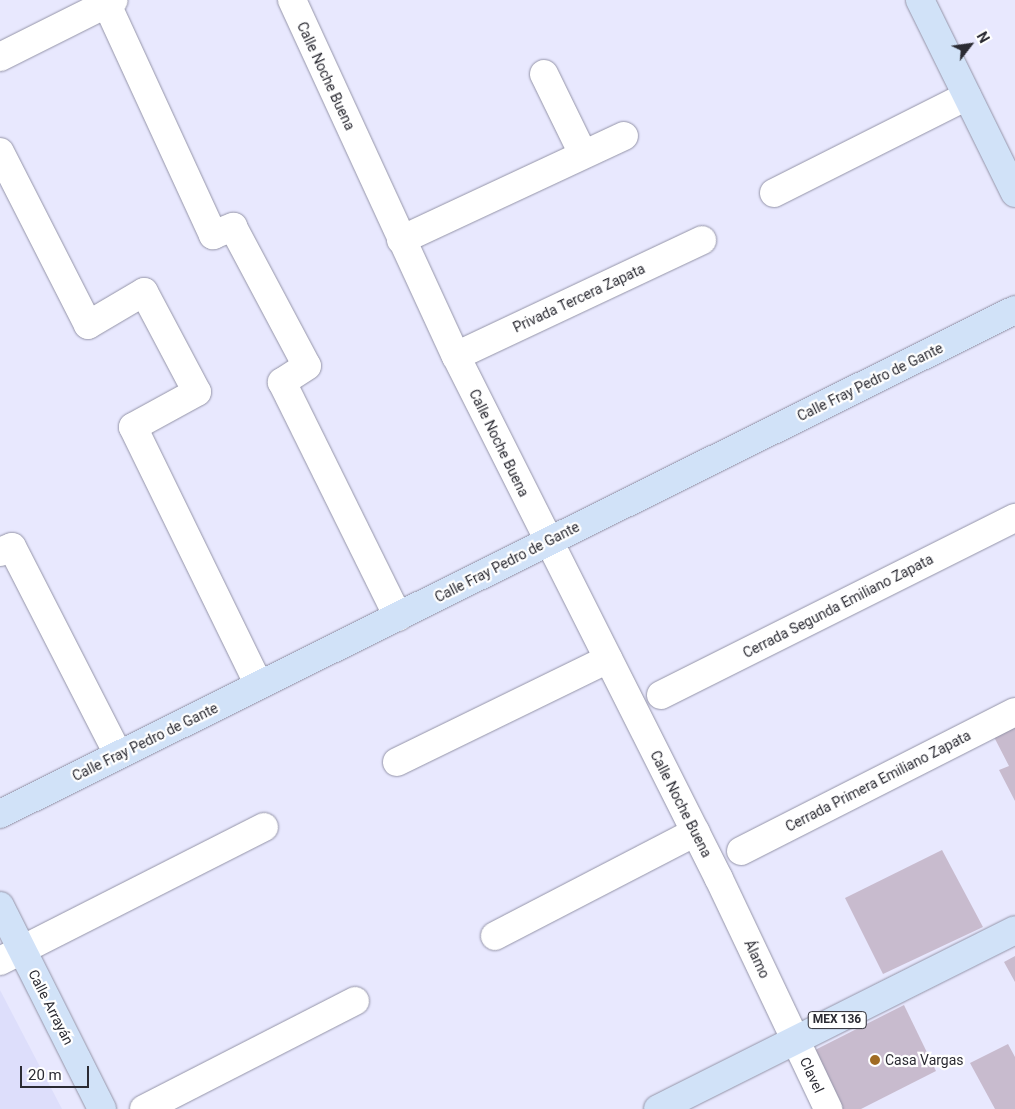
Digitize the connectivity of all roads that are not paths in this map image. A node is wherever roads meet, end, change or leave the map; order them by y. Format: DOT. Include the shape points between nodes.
graph roads {
  1 [pos="292,0"];
  2 [pos="920,0"];
  3 [pos="108,1"];
  4 [pos="0,57"];
  5 [pos="544,74"];
  6 [pos="967,96"];
  7 [pos="624,136"];
  8 [pos="0,152"];
  9 [pos="583,154"];
  10 [pos="1015,193"];
  11 [pos="774,194"];
  12 [pos="402,240"];
  13 [pos="702,240"];
  14 [pos="1015,310"];
  15 [pos="456,356"];
  16 [pos="1015,518"];
  17 [pos="548,541"];
  18 [pos="6,550"];
  19 [pos="398,617"];
  20 [pos="608,659"];
  21 [pos="259,685"];
  22 [pos="662,695"];
  23 [pos="1015,712"];
  24 [pos="118,754"];
  25 [pos="398,762"];
  26 [pos="0,814"];
  27 [pos="264,827"];
  28 [pos="696,832"];
  29 [pos="740,851"];
  30 [pos="719,879"];
  31 [pos="0,906"];
  32 [pos="1015,930"];
  33 [pos="495,936"];
  34 [pos="12,956"];
  35 [pos="355,1001"];
  36 [pos="796,1040"];
  37 [pos="102,1109"];
  38 [pos="144,1109"];
  39 [pos="658,1109"];
  40 [pos="828,1109"];
  1 -- 12 [label="street, Calle Noche Buena"];
  2 -- 6 [label="main road"];
  3 -- 4 [label="street"];
  3 -- 19 [label="street" via="213,236 233,227 307,366 282,382"];
  5 -- 9 [label="street"];
  6 -- 10 [label="main road"];
  6 -- 11 [label="street"];
  7 -- 9 [label="street"];
  8 -- 21 [label="street" via="88,325 144,292 197,392 133,427"];
  9 -- 12 [label="street"];
  12 -- 15 [label="street, Calle Noche Buena"];
  13 -- 15 [label="street, Privada Tercera Zapata"];
  14 -- 17 [label="main road, Calle Fray Pedro de Gante"];
  15 -- 17 [label="street, Calle Noche Buena"];
  16 -- 22 [label="street, Cerrada Segunda Emiliano Zapata"];
  17 -- 19 [label="main road, Calle Fray Pedro de Gante"];
  17 -- 20 [label="street, Calle Noche Buena"];
  18 -- 24 [label="street"];
  19 -- 21 [label="main road, Calle Fray Pedro de Gante"];
  20 -- 25 [label="street"];
  20 -- 28 [label="street, Calle Noche Buena"];
  21 -- 24 [label="main road, Calle Fray Pedro de Gante"];
  23 -- 29 [label="street, Cerrada Primera Emiliano Zapata"];
  24 -- 26 [label="main road, Calle Fray Pedro de Gante"];
  27 -- 34 [label="street"];
  28 -- 30 [label="street, Calle Noche Buena"];
  28 -- 33 [label="street"];
  30 -- 36 [label="street, Álamo"];
  31 -- 34 [label="main road, Calle Arrayán"];
  32 -- 36 [label="main road, MEX 136"];
  34 -- 37 [label="main road, Calle Arrayán"];
  35 -- 38 [label="street"];
  36 -- 39 [label="main road, MEX 136"];
  36 -- 40 [label="street, Clavel"];
}
